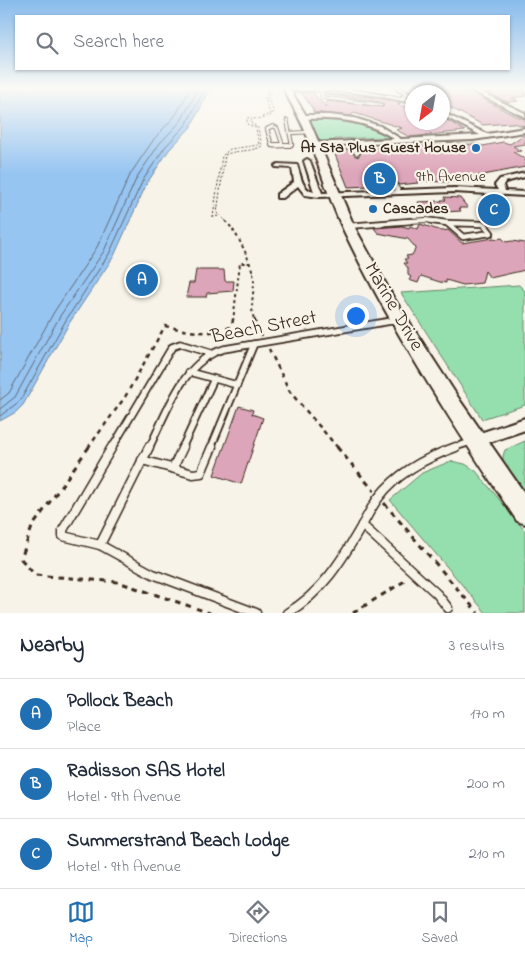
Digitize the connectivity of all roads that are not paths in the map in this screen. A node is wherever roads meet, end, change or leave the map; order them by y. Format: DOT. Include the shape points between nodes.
graph roads {
  1 [pos="304,117"];
  2 [pos="450,117"];
  3 [pos="287,120"];
  4 [pos="525,130"];
  5 [pos="310,132"];
  6 [pos="291,133"];
  7 [pos="486,136"];
  8 [pos="400,141"];
  9 [pos="354,142"];
  10 [pos="314,144"];
  11 [pos="283,146"];
  12 [pos="357,153"];
  13 [pos="307,161"];
  14 [pos="278,166"];
  15 [pos="525,175"];
  16 [pos="298,183"];
  17 [pos="394,184"];
  18 [pos="399,192"];
  19 [pos="502,192"];
  20 [pos="525,194"];
  21 [pos="319,195"];
  22 [pos="334,195"];
  23 [pos="280,196"];
  24 [pos="447,223"];
  25 [pos="348,226"];
  26 [pos="400,320"];
  27 [pos="254,344"];
  28 [pos="210,353"];
  29 [pos="189,372"];
  30 [pos="214,379"];
  31 [pos="237,385"];
  32 [pos="525,424"];
  33 [pos="476,441"];
  34 [pos="142,460"];
  35 [pos="173,468"];
  36 [pos="525,513"];
  37 [pos="362,525"];
  38 [pos="100,545"];
  39 [pos="448,608"];
  40 [pos="256,613"];
  41 [pos="287,613"];
  1 -- 5 [label="main road, Marine Drive"];
  1 -- 8 [label="street" via="353,120 385,130"];
  2 -- 7 [label="street"];
  3 -- 6 [label="lane"];
  4 -- 7 [label="street"];
  5 -- 6 [label="lane"];
  5 -- 10 [label="main road, Marine Drive"];
  6 -- 11 [label="lane" via="293,144"];
  7 -- 8 [label="street"];
  8 -- 9 [label="street"];
  9 -- 10 [label="street"];
  9 -- 12 [label="lane"];
  10 -- 22 [label="main road, Marine Drive"];
  11 -- 11 [label="lane" via="271,144 268,128 277,128"];
  13 -- 21 [label="street"];
  14 -- 16 [label="street" via="295,166"];
  15 -- 19 [label="street, 9th Avenue" via="502,180 499,185"];
  16 -- 21 [label="street" via="308,192"];
  16 -- 23 [label="street"];
  17 -- 18 [label="lane"];
  18 -- 19 [label="street, 9th Avenue"];
  18 -- 22 [label="street, 9th Avenue"];
  19 -- 20 [label="street"];
  21 -- 22 [label="street, 9th Avenue"];
  22 -- 25 [label="main road, Marine Drive"];
  24 -- 24 [label="lane" via="482,223 491,233 464,237"];
  24 -- 25 [label="lane" via="420,220"];
  25 -- 26 [label="main road, Marine Drive"];
  26 -- 27 [label="lane, Beach Street"];
  26 -- 33 [label="main road, Marine Drive"];
  27 -- 28 [label="lane, Beach Street"];
  27 -- 31 [label="lane"];
  28 -- 29 [label="lane, Beach Street"];
  28 -- 38 [label="lane" via="180,344 172,347 63,530 63,536"];
  29 -- 30 [label="lane"];
  29 -- 34 [label="lane, Beach Street"];
  30 -- 31 [label="lane"];
  30 -- 35 [label="lane"];
  31 -- 35 [label="lane" via="202,472 196,474"];
  32 -- 33 [label="street"];
  33 -- 36 [label="main road, Marine Drive"];
  33 -- 37 [label="lane" via="420,462 394,481 379,497"];
  34 -- 35 [label="lane"];
  34 -- 38 [label="lane, Beach Street"];
  37 -- 39 [label="lane"];
  37 -- 41 [label="lane" via="323,586 303,605"];
  38 -- 40 [label="lane" via="153,574"];
}
